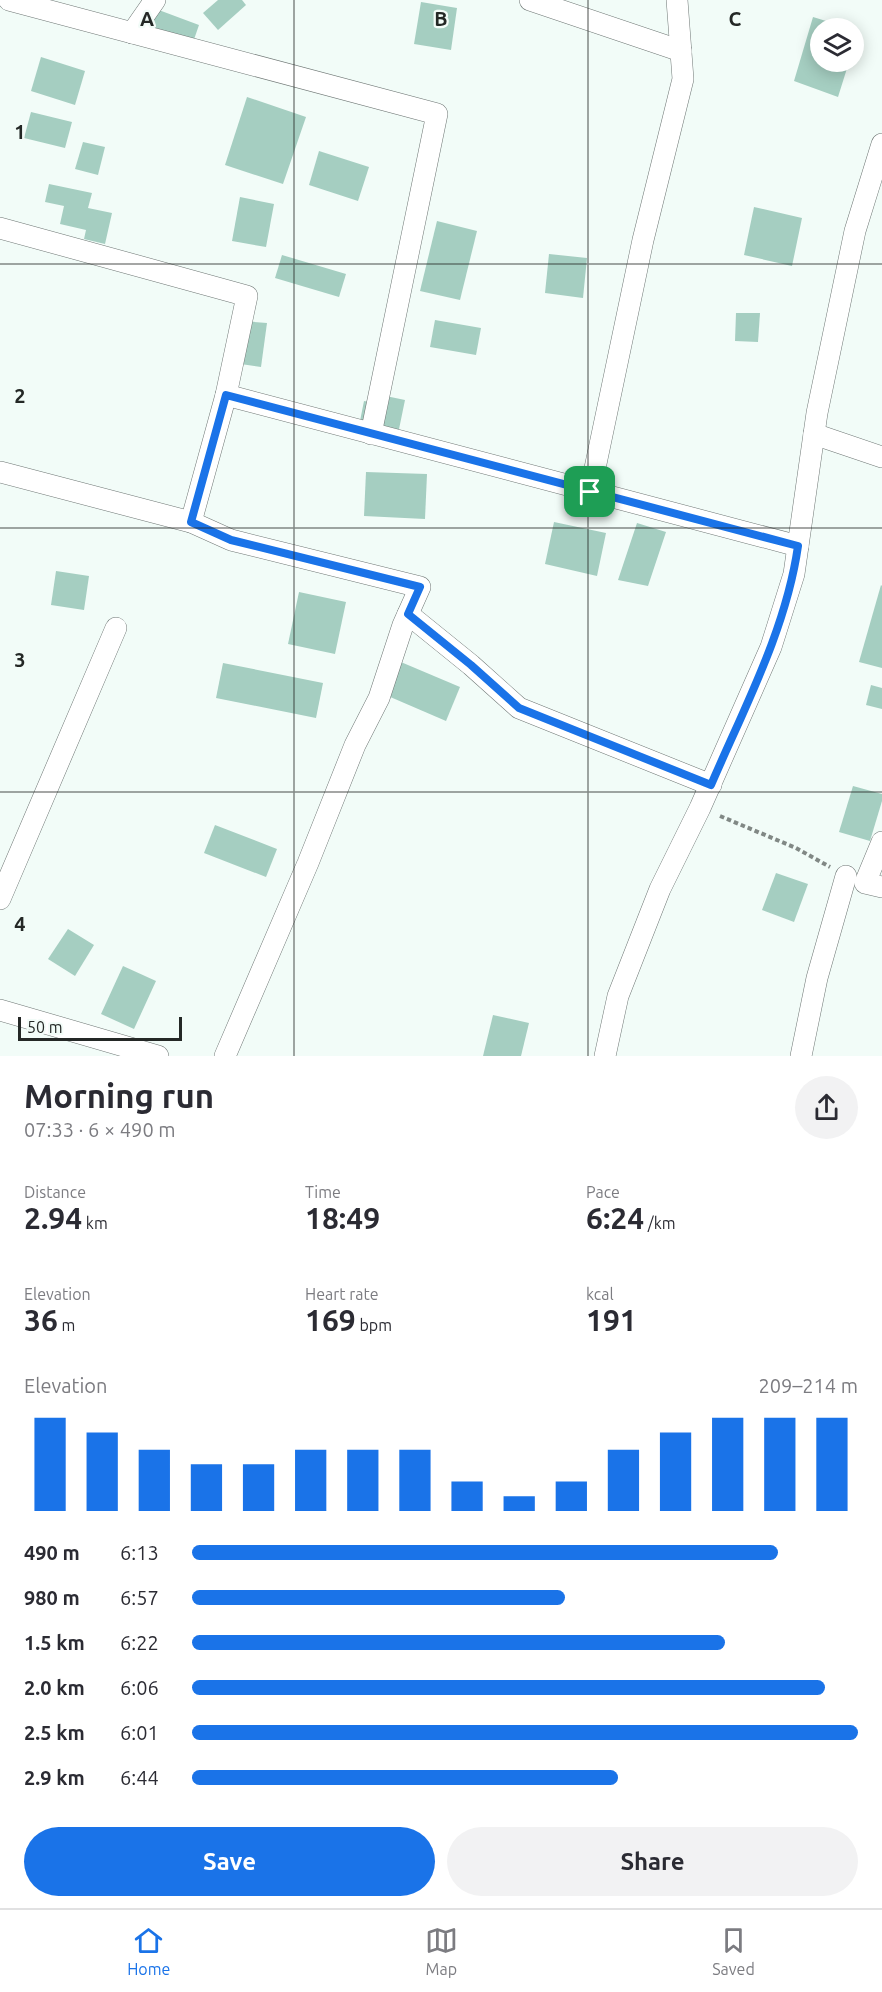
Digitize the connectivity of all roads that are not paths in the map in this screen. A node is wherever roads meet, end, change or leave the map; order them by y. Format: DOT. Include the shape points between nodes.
graph roads {
  1 [pos="9,0"];
  2 [pos="155,0"];
  3 [pos="530,0"];
  4 [pos="677,0"];
  5 [pos="132,33"];
  6 [pos="681,51"];
  7 [pos="882,144"];
  8 [pos="0,228"];
  9 [pos="226,395"];
  10 [pos="371,434"];
  11 [pos="814,434"];
  12 [pos="882,458"];
  13 [pos="0,472"];
  14 [pos="590,492"];
  15 [pos="191,522"];
  16 [pos="798,546"];
  17 [pos="408,614"];
  18 [pos="116,628"];
  19 [pos="711,785"];
  20 [pos="882,842"];
  21 [pos="846,876"];
  22 [pos="882,887"];
  23 [pos="0,899"];
  24 [pos="0,1010"];
  25 [pos="158,1056"];
  26 [pos="225,1056"];
  27 [pos="605,1056"];
  28 [pos="801,1056"];
  1 -- 5 [label="street"];
  2 -- 5 [label="street"];
  3 -- 6 [label="street"];
  4 -- 6 [label="street"];
  5 -- 10 [label="street" via="437,114"];
  6 -- 14 [label="street" via="683,79 643,240"];
  7 -- 11 [label="street" via="855,231"];
  8 -- 9 [label="street" via="247,296"];
  9 -- 10 [label="street"];
  9 -- 15 [label="street"];
  10 -- 14 [label="street"];
  11 -- 12 [label="street"];
  11 -- 16 [label="street"];
  13 -- 15 [label="street"];
  14 -- 16 [label="street"];
  15 -- 17 [label="street" via="231,540 420,587"];
  16 -- 19 [label="street" via="794,574 771,647"];
  17 -- 19 [label="street" via="519,708"];
  17 -- 26 [label="street" via="379,698 354,745 308,864"];
  18 -- 23 [label="street"];
  19 -- 27 [label="street" via="660,888 618,996"];
  20 -- 22 [label="street" via="865,883"];
  21 -- 28 [label="street" via="817,978"];
  24 -- 25 [label="street"];
}
